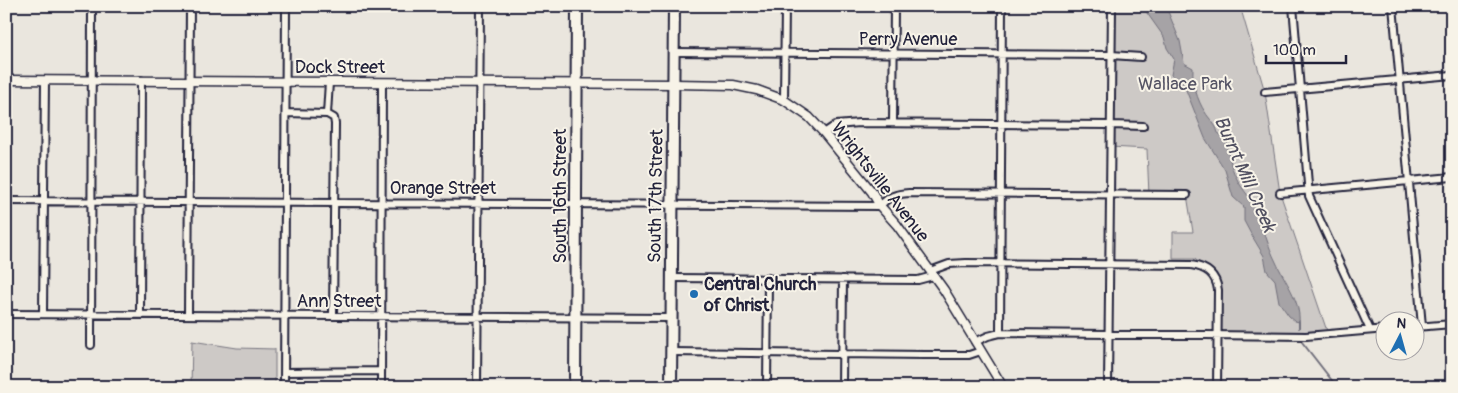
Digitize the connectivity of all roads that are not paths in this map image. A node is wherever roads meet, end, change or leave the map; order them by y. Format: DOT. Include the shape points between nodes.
graph roads {
  1 [pos="92,6"];
  2 [pos="190,6"];
  3 [pos="286,6"];
  4 [pos="480,6"];
  5 [pos="578,6"];
  6 [pos="674,6"];
  7 [pos="786,6"];
  8 [pos="894,6"];
  9 [pos="1002,6"];
  10 [pos="1112,6"];
  11 [pos="1293,6"];
  12 [pos="1393,6"];
  13 [pos="674,52"];
  14 [pos="785,53"];
  15 [pos="894,54"];
  16 [pos="1002,54"];
  17 [pos="1111,54"];
  18 [pos="1141,57"];
  19 [pos="1452,75"];
  20 [pos="6,80"];
  21 [pos="45,80"];
  22 [pos="141,80"];
  23 [pos="1400,80"];
  24 [pos="92,81"];
  25 [pos="189,81"];
  26 [pos="286,82"];
  27 [pos="329,82"];
  28 [pos="382,82"];
  29 [pos="479,83"];
  30 [pos="577,83"];
  31 [pos="674,84"];
  32 [pos="1300,89"];
  33 [pos="1265,92"];
  34 [pos="784,100"];
  35 [pos="286,113"];
  36 [pos="327,114"];
  37 [pos="893,123"];
  38 [pos="1002,124"];
  39 [pos="1111,125"];
  40 [pos="1143,126"];
  41 [pos="824,133"];
  42 [pos="1452,177"];
  43 [pos="1409,181"];
  44 [pos="1308,189"];
  45 [pos="1280,193"];
  46 [pos="1001,194"];
  47 [pos="1110,194"];
  48 [pos="1186,195"];
  49 [pos="6,201"];
  50 [pos="43,201"];
  51 [pos="91,201"];
  52 [pos="141,201"];
  53 [pos="188,202"];
  54 [pos="285,202"];
  55 [pos="334,203"];
  56 [pos="382,203"];
  57 [pos="479,204"];
  58 [pos="576,204"];
  59 [pos="672,205"];
  60 [pos="880,206"];
  61 [pos="1001,263"];
  62 [pos="1109,264"];
  63 [pos="932,274"];
  64 [pos="672,278"];
  65 [pos="768,278"];
  66 [pos="843,278"];
  67 [pos="1418,310"];
  68 [pos="6,314"];
  69 [pos="42,314"];
  70 [pos="91,314"];
  71 [pos="140,315"];
  72 [pos="188,315"];
  73 [pos="285,316"];
  74 [pos="333,316"];
  75 [pos="382,316"];
  76 [pos="477,317"];
  77 [pos="575,317"];
  78 [pos="671,318"];
  79 [pos="1452,324"];
  80 [pos="1426,326"];
  81 [pos="1370,330"];
  82 [pos="1376,330"];
  83 [pos="1000,333"];
  84 [pos="1109,334"];
  85 [pos="1218,335"];
  86 [pos="976,342"];
  87 [pos="90,345"];
  88 [pos="982,351"];
  89 [pos="671,352"];
  90 [pos="768,354"];
  91 [pos="843,354"];
  92 [pos="284,372"];
  93 [pos="381,372"];
  94 [pos="284,387"];
  95 [pos="381,387"];
  96 [pos="477,387"];
  97 [pos="575,387"];
  98 [pos="671,387"];
  99 [pos="767,387"];
  100 [pos="842,387"];
  101 [pos="1003,387"];
  102 [pos="1108,387"];
  103 [pos="1217,387"];
  1 -- 24 [label="street"];
  2 -- 25 [label="street"];
  3 -- 26 [label="street"];
  4 -- 29 [label="street"];
  5 -- 30 [label="main road, South 16th Street"];
  6 -- 13 [label="main road, South 17th Street"];
  7 -- 14 [label="street"];
  8 -- 15 [label="street"];
  9 -- 16 [label="street"];
  10 -- 17 [label="street"];
  11 -- 32 [label="street"];
  12 -- 23 [label="street"];
  13 -- 14 [label="street, Perry Avenue"];
  13 -- 31 [label="main road, South 17th Street"];
  14 -- 15 [label="street, Perry Avenue"];
  14 -- 34 [label="street"];
  15 -- 16 [label="street, Perry Avenue"];
  15 -- 37 [label="street"];
  16 -- 17 [label="street, Perry Avenue"];
  16 -- 38 [label="street"];
  17 -- 18 [label="street, Perry Avenue"];
  17 -- 39 [label="street"];
  19 -- 23 [label="street"];
  20 -- 21 [label="street, Dock Street"];
  21 -- 24 [label="street, Dock Street"];
  21 -- 50 [label="street"];
  22 -- 24 [label="street, Dock Street"];
  22 -- 25 [label="street, Dock Street"];
  22 -- 52 [label="street"];
  23 -- 32 [label="street"];
  23 -- 43 [label="street"];
  24 -- 51 [label="street"];
  25 -- 26 [label="street, Dock Street"];
  25 -- 53 [label="street"];
  26 -- 27 [label="street, Dock Street"];
  26 -- 35 [label="street"];
  27 -- 28 [label="street, Dock Street"];
  27 -- 36 [label="street"];
  28 -- 29 [label="street, Dock Street"];
  28 -- 56 [label="street"];
  29 -- 30 [label="street, Dock Street"];
  29 -- 57 [label="street"];
  30 -- 31 [label="street, Dock Street"];
  30 -- 58 [label="main road, South 16th Street"];
  31 -- 34 [label="street, Wrightsville Avenue" via="734,85"];
  31 -- 59 [label="main road, South 17th Street"];
  32 -- 33 [label="street"];
  32 -- 44 [label="street"];
  34 -- 41 [label="street, Wrightsville Avenue" via="809,117"];
  35 -- 36 [label="street"];
  35 -- 54 [label="street"];
  36 -- 55 [label="street" via="334,118 335,124"];
  37 -- 38 [label="street"];
  37 -- 41 [label="street" via="845,124"];
  38 -- 39 [label="street"];
  38 -- 46 [label="street"];
  39 -- 40 [label="street"];
  39 -- 47 [label="street"];
  41 -- 60 [label="street, Wrightsville Avenue"];
  42 -- 43 [label="street"];
  43 -- 44 [label="street"];
  43 -- 67 [label="street"];
  44 -- 45 [label="street"];
  44 -- 81 [label="street"];
  46 -- 47 [label="street"];
  46 -- 60 [label="street" via="899,194"];
  46 -- 61 [label="street"];
  47 -- 48 [label="street"];
  47 -- 62 [label="street"];
  49 -- 50 [label="street, Orange Street"];
  50 -- 51 [label="street, Orange Street"];
  50 -- 69 [label="street"];
  51 -- 52 [label="street, Orange Street"];
  51 -- 70 [label="street"];
  52 -- 53 [label="street, Orange Street"];
  52 -- 71 [label="street"];
  53 -- 54 [label="street, Orange Street"];
  53 -- 72 [label="street"];
  54 -- 55 [label="street, Orange Street"];
  54 -- 73 [label="street"];
  55 -- 56 [label="street, Orange Street"];
  55 -- 74 [label="street"];
  56 -- 57 [label="street, Orange Street"];
  56 -- 75 [label="street"];
  57 -- 58 [label="street, Orange Street"];
  57 -- 76 [label="street"];
  58 -- 59 [label="street, Orange Street"];
  58 -- 77 [label="main road, South 16th Street"];
  59 -- 60 [label="street, Orange Street"];
  59 -- 64 [label="main road, South 17th Street"];
  60 -- 63 [label="street, Wrightsville Avenue"];
  61 -- 62 [label="street"];
  61 -- 63 [label="street" via="954,263 941,266"];
  61 -- 83 [label="street"];
  62 -- 84 [label="street"];
  62 -- 85 [label="street" via="1191,265 1209,271 1218,290"];
  63 -- 66 [label="street" via="918,280"];
  63 -- 86 [label="street, Wrightsville Avenue"];
  64 -- 65 [label="street"];
  64 -- 78 [label="main road, South 17th Street"];
  65 -- 66 [label="street"];
  65 -- 90 [label="street"];
  66 -- 91 [label="street"];
  68 -- 69 [label="street, Ann Street"];
  69 -- 70 [label="street, Ann Street"];
  70 -- 71 [label="street, Ann Street"];
  70 -- 87 [label="street"];
  71 -- 72 [label="street, Ann Street"];
  72 -- 73 [label="street, Ann Street"];
  73 -- 74 [label="street, Ann Street"];
  73 -- 92 [label="street"];
  74 -- 75 [label="street, Ann Street"];
  75 -- 76 [label="street, Ann Street"];
  75 -- 93 [label="street"];
  76 -- 77 [label="street, Ann Street"];
  76 -- 96 [label="street"];
  77 -- 78 [label="street, Ann Street"];
  77 -- 97 [label="main road, South 16th Street"];
  78 -- 89 [label="main road, South 17th Street"];
  79 -- 80 [label="street"];
  81 -- 82 [label="street"];
  81 -- 85 [label="street" via="1306,336"];
  83 -- 84 [label="street"];
  83 -- 86 [label="street"];
  84 -- 85 [label="street"];
  84 -- 102 [label="street"];
  85 -- 103 [label="street"];
  86 -- 88 [label="street, Wrightsville Avenue"];
  88 -- 91 [label="street" via="969,355"];
  88 -- 101 [label="street, Wrightsville Avenue"];
  89 -- 90 [label="street"];
  89 -- 98 [label="main road, South 17th Street"];
  90 -- 91 [label="street"];
  90 -- 99 [label="street"];
  91 -- 100 [label="street"];
  92 -- 93 [label="street"];
  92 -- 94 [label="street"];
  93 -- 95 [label="street"];
}
